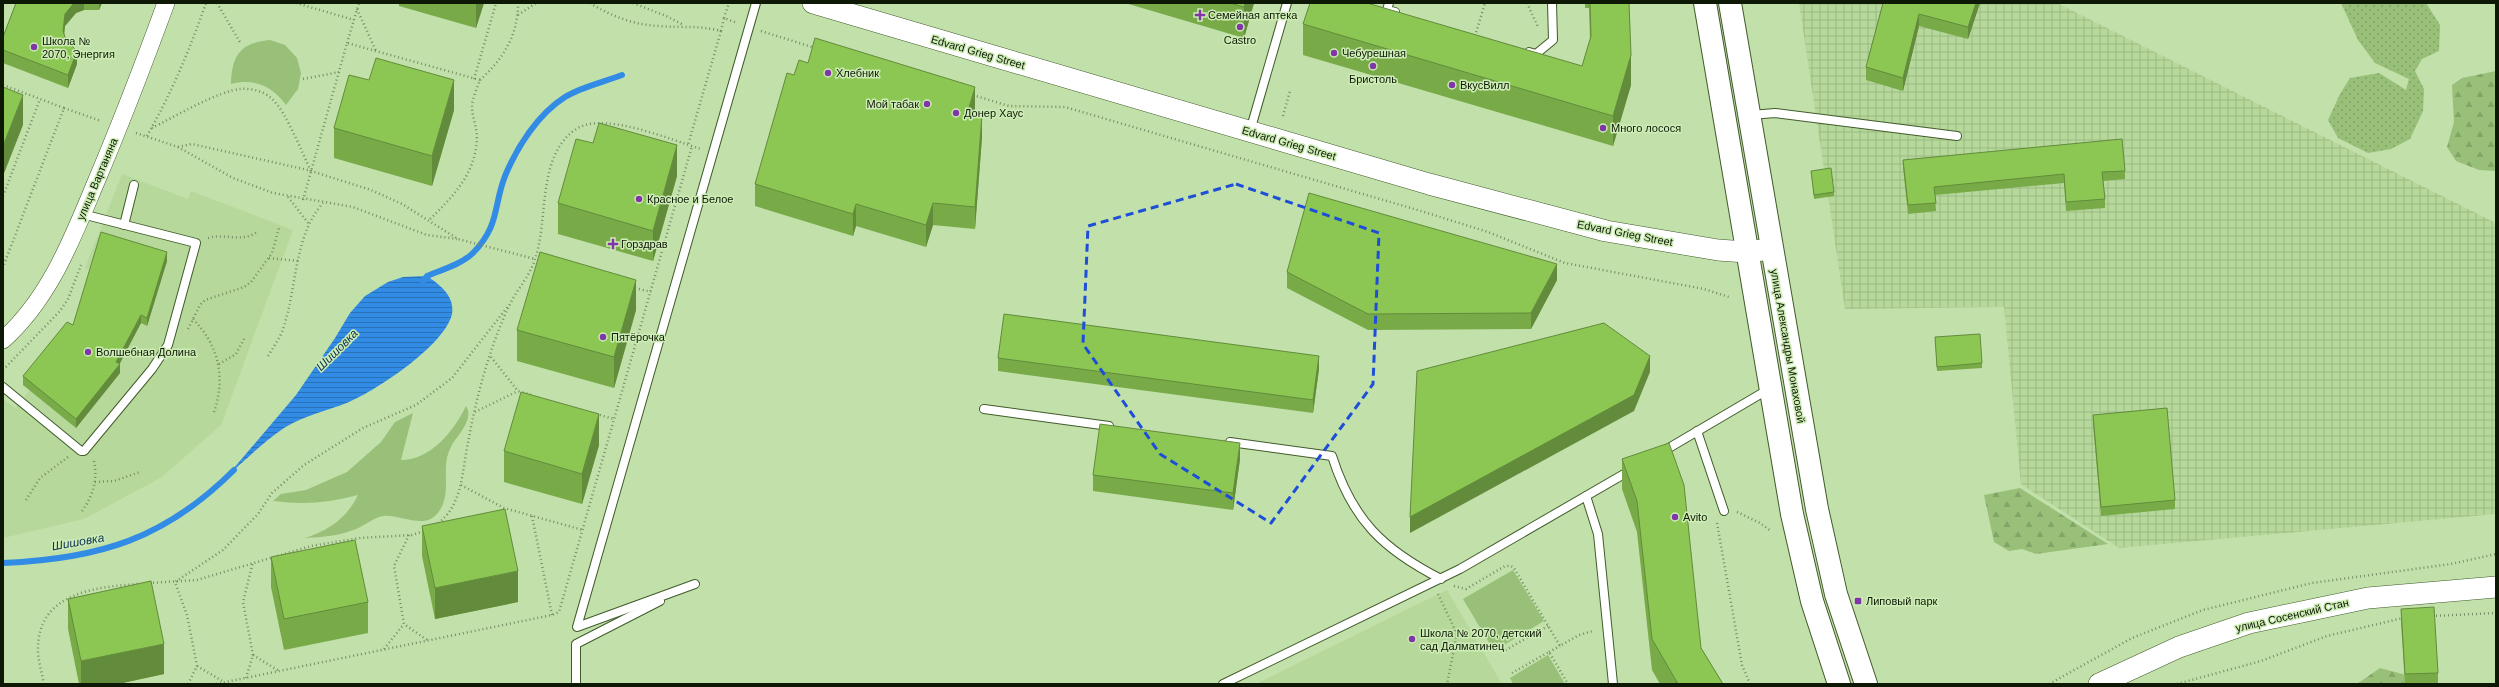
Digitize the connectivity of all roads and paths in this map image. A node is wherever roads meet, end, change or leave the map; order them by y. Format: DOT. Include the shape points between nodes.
graph roads {
  1 [pos="166,3"];
  2 [pos="206,3"];
  3 [pos="217,3"];
  4 [pos="296,3"];
  5 [pos="359,3"];
  6 [pos="496,3"];
  7 [pos="518,3"];
  8 [pos="536,3"];
  9 [pos="590,3"];
  10 [pos="633,3"];
  11 [pos="728,3"];
  12 [pos="756,3"];
  13 [pos="813,3"];
  14 [pos="1287,3"];
  15 [pos="1389,3"];
  16 [pos="1485,3"];
  17 [pos="1527,3"];
  18 [pos="1552,3"];
  19 [pos="1705,3"];
  20 [pos="1730,3"];
  21 [pos="357,9"];
  22 [pos="1401,14"];
  23 [pos="518,16"];
  24 [pos="724,18"];
  25 [pos="354,20"];
  26 [pos="684,25"];
  27 [pos="749,26"];
  28 [pos="721,31"];
  29 [pos="1475,36"];
  30 [pos="347,43"];
  31 [pos="241,44"];
  32 [pos="1547,46"];
  33 [pos="820,50"];
  34 [pos="1521,50"];
  35 [pos="376,51"];
  36 [pos="339,72"];
  37 [pos="304,79"];
  38 [pos="474,79"];
  39 [pos="480,80"];
  40 [pos="3,85"];
  41 [pos="1290,91"];
  42 [pos="971,95"];
  43 [pos="40,99"];
  44 [pos="64,108"];
  45 [pos="1283,116"];
  46 [pos="1748,116"];
  47 [pos="102,121"];
  48 [pos="152,128"];
  49 [pos="133,132"];
  50 [pos="1250,132"];
  51 [pos="147,136"];
  52 [pos="1957,136"];
  53 [pos="688,145"];
  54 [pos="178,147"];
  55 [pos="311,171"];
  56 [pos="134,185"];
  57 [pos="3,196"];
  58 [pos="288,197"];
  59 [pos="303,200"];
  60 [pos="323,203"];
  61 [pos="82,214"];
  62 [pos="429,220"];
  63 [pos="124,224"];
  64 [pos="310,224"];
  65 [pos="279,228"];
  66 [pos="257,232"];
  67 [pos="458,239"];
  68 [pos="196,243"];
  69 [pos="1771,249"];
  70 [pos="1746,252"];
  71 [pos="269,258"];
  72 [pos="536,259"];
  73 [pos="298,261"];
  74 [pos="543,261"];
  75 [pos="3,267"];
  76 [pos="628,286"];
  77 [pos="651,292"];
  78 [pos="1729,297"];
  79 [pos="511,303"];
  80 [pos="193,319"];
  81 [pos="187,332"];
  82 [pos="245,338"];
  83 [pos="3,340"];
  84 [pos="268,356"];
  85 [pos="491,357"];
  86 [pos="219,364"];
  87 [pos="3,387"];
  88 [pos="1770,388"];
  89 [pos="518,391"];
  90 [pos="533,396"];
  91 [pos="984,409"];
  92 [pos="474,412"];
  93 [pos="592,412"];
  94 [pos="213,415"];
  95 [pos="614,419"];
  96 [pos="1119,427"];
  97 [pos="1697,431"];
  98 [pos="1221,441"];
  99 [pos="85,449"];
  100 [pos="1652,458"];
  101 [pos="1638,465"];
  102 [pos="140,472"];
  103 [pos="95,482"];
  104 [pos="461,485"];
  105 [pos="1586,496"];
  106 [pos="26,500"];
  107 [pos="504,508"];
  108 [pos="499,510"];
  109 [pos="82,511"];
  110 [pos="1724,511"];
  111 [pos="532,516"];
  112 [pos="444,519"];
  113 [pos="449,520"];
  114 [pos="433,527"];
  115 [pos="426,530"];
  116 [pos="583,530"];
  117 [pos="1771,531"];
  118 [pos="409,535"];
  119 [pos="253,562"];
  120 [pos="1441,579"];
  121 [pos="175,582"];
  122 [pos="2496,587"];
  123 [pos="1438,594"];
  124 [pos="2496,613"];
  125 [pos="552,615"];
  126 [pos="2426,616"];
  127 [pos="2410,617"];
  128 [pos="404,624"];
  129 [pos="1548,626"];
  130 [pos="1608,629"];
  131 [pos="427,641"];
  132 [pos="1560,646"];
  133 [pos="384,650"];
  134 [pos="1502,652"];
  135 [pos="1549,652"];
  136 [pos="253,655"];
  137 [pos="197,666"];
  138 [pos="279,671"];
  139 [pos="1512,673"];
  140 [pos="246,678"];
  141 [pos="224,682"];
  142 [pos="44,684"];
  143 [pos="188,684"];
  144 [pos="216,684"];
  145 [pos="576,684"];
  146 [pos="1223,684"];
  147 [pos="1447,684"];
  148 [pos="1568,684"];
  149 [pos="1613,684"];
  150 [pos="1750,684"];
  151 [pos="1839,684"];
  152 [pos="1866,684"];
  153 [pos="2099,684"];
  154 [pos="2178,684"];
  1 -- 61 [label="street, улица Вартаняна" via="134,91"];
  2 -- 48 [label="path" via="194,39"];
  3 -- 31 [label="path"];
  4 -- 25 [label="path"];
  5 -- 21 [label="path"];
  6 -- 38 [label="path"];
  7 -- 23 [label="path"];
  8 -- 23 [label="path"];
  9 -- 26 [label="path" via="604,12 636,23"];
  10 -- 26 [label="path"];
  11 -- 24 [label="path"];
  12 -- 27 [label="lane"];
  13 -- 50 [label="street, Edvard Grieg Street"];
  14 -- 50 [label="lane"];
  15 -- 22 [label="lane" via="1386,10"];
  16 -- 29 [label="path"];
  17 -- 32 [label="path"];
  18 -- 32 [label="lane" via="1553,40"];
  19 -- 70 [label="main road"];
  20 -- 46 [label="main road, улица Александры Монаховой"];
  21 -- 25 [label="path"];
  21 -- 35 [label="path"];
  23 -- 39 [label="path" via="514,35 505,52"];
  24 -- 27 [label="path"];
  24 -- 28 [label="path"];
  25 -- 30 [label="path"];
  26 -- 28 [label="path"];
  27 -- 33 [label="path"];
  27 -- 145 [label="lane" via="578,628 695,584 576,644"];
  28 -- 53 [label="path"];
  30 -- 35 [label="path"];
  30 -- 36 [label="path"];
  32 -- 34 [label="lane" via="1536,54"];
  35 -- 38 [label="path"];
  36 -- 37 [label="path"];
  36 -- 55 [label="path"];
  38 -- 39 [label="path"];
  39 -- 62 [label="path" via="472,106 477,137 474,160 454,197"];
  40 -- 43 [label="path"];
  41 -- 45 [label="path"];
  42 -- 78 [label="path" via="1009,106 1065,107 1421,211 1488,232 1565,263 1704,289"];
  43 -- 44 [label="path"];
  43 -- 57 [label="path"];
  44 -- 47 [label="path"];
  44 -- 75 [label="path"];
  46 -- 52 [label="lane" via="1775,113"];
  46 -- 69 [label="main road, улица Александры Монаховой"];
  48 -- 51 [label="path"];
  48 -- 55 [label="path" via="222,94 240,88 256,90 272,99"];
  49 -- 51 [label="path"];
  50 -- 70 [label="street, Edvard Grieg Street" via="1429,184 1606,231 1718,250"];
  51 -- 54 [label="path"];
  53 -- 72 [label="path" via="617,124 598,122 578,128 563,141 551,169 543,200 543,224"];
  53 -- 77 [label="path" via="692,146"];
  54 -- 55 [label="path" via="192,144"];
  54 -- 58 [label="path" via="233,178"];
  55 -- 59 [label="path"];
  55 -- 62 [label="path" via="371,190"];
  56 -- 63 [label="lane"];
  58 -- 59 [label="path"];
  58 -- 64 [label="path"];
  59 -- 60 [label="path"];
  60 -- 64 [label="path"];
  60 -- 67 [label="path" via="345,205 368,212 427,235"];
  61 -- 63 [label="lane"];
  61 -- 83 [label="street, улица Вартаняна" via="48,288 19,326"];
  62 -- 67 [label="path"];
  63 -- 68 [label="lane"];
  64 -- 73 [label="path"];
  65 -- 71 [label="path"];
  66 -- 68 [label="path" via="247,237 216,236"];
  67 -- 72 [label="path"];
  68 -- 99 [label="lane" via="168,345 157,363"];
  69 -- 70 [label="street, Edvard Grieg Street"];
  69 -- 152 [label="main road, улица Александры Монаховой" via="1817,509 1836,594"];
  70 -- 88 [label="main road"];
  71 -- 73 [label="path"];
  71 -- 80 [label="path" via="248,284 206,300 200,305"];
  72 -- 74 [label="path"];
  72 -- 79 [label="path"];
  73 -- 84 [label="path" via="285,324"];
  76 -- 77 [label="path"];
  77 -- 95 [label="path"];
  79 -- 85 [label="path"];
  79 -- 121 [label="path" via="452,378 416,405 363,428 304,465 272,493 258,514 223,550"];
  80 -- 81 [label="path"];
  80 -- 86 [label="path" via="210,340"];
  82 -- 86 [label="path" via="236,354"];
  85 -- 89 [label="path"];
  85 -- 92 [label="path"];
  86 -- 94 [label="path" via="220,390"];
  87 -- 99 [label="lane"];
  88 -- 97 [label="lane"];
  88 -- 151 [label="main road" via="1792,514 1812,601"];
  89 -- 90 [label="path"];
  89 -- 92 [label="path"];
  91 -- 96 [label="lane"];
  92 -- 104 [label="path"];
  93 -- 95 [label="path"];
  95 -- 116 [label="path"];
  97 -- 100 [label="lane"];
  97 -- 110 [label="lane"];
  98 -- 120 [label="lane" via="1332,456 1340,483 1366,524 1402,556"];
  99 -- 103 [label="path" via="95,463"];
  99 -- 106 [label="path" via="50,469"];
  101 -- 105 [label="lane"];
  102 -- 103 [label="path" via="114,481"];
  103 -- 109 [label="path"];
  104 -- 107 [label="path"];
  104 -- 112 [label="path" via="453,506"];
  105 -- 120 [label="lane"];
  105 -- 130 [label="lane" via="1598,534"];
  107 -- 108 [label="path"];
  107 -- 111 [label="path"];
  110 -- 117 [label="path" via="1746,515"];
  110 -- 150 [label="path" via="1716,527 1742,665"];
  111 -- 116 [label="path"];
  111 -- 125 [label="path"];
  112 -- 113 [label="path"];
  112 -- 114 [label="path"];
  115 -- 118 [label="path"];
  116 -- 125 [label="path" via="560,609"];
  118 -- 119 [label="path" via="328,543"];
  118 -- 128 [label="path" via="394,566"];
  119 -- 121 [label="path" via="229,572"];
  119 -- 136 [label="path" via="243,602"];
  120 -- 129 [label="path" via="1458,589 1466,589 1505,566 1512,566"];
  120 -- 146 [label="lane"];
  121 -- 137 [label="path" via="187,614"];
  121 -- 142 [label="path" via="111,586 81,592 64,600 52,610 39,635 38,652"];
  122 -- 153 [label="street, улица Сосенский Стан" via="2368,598 2249,623 2179,647"];
  123 -- 147 [label="path" via="1457,634"];
  124 -- 126 [label="path"];
  125 -- 131 [label="path"];
  127 -- 154 [label="path" via="2327,636 2261,661"];
  128 -- 131 [label="path"];
  128 -- 133 [label="path"];
  129 -- 132 [label="path"];
  129 -- 134 [label="path"];
  130 -- 132 [label="path" via="1582,633"];
  130 -- 149 [label="lane"];
  131 -- 133 [label="path"];
  132 -- 135 [label="path"];
  133 -- 138 [label="path"];
  135 -- 139 [label="path"];
  135 -- 148 [label="path"];
  136 -- 138 [label="path"];
  136 -- 140 [label="path"];
  137 -- 141 [label="path"];
  137 -- 143 [label="path"];
  138 -- 140 [label="path"];
  140 -- 141 [label="path"];
  141 -- 144 [label="path"];
}
